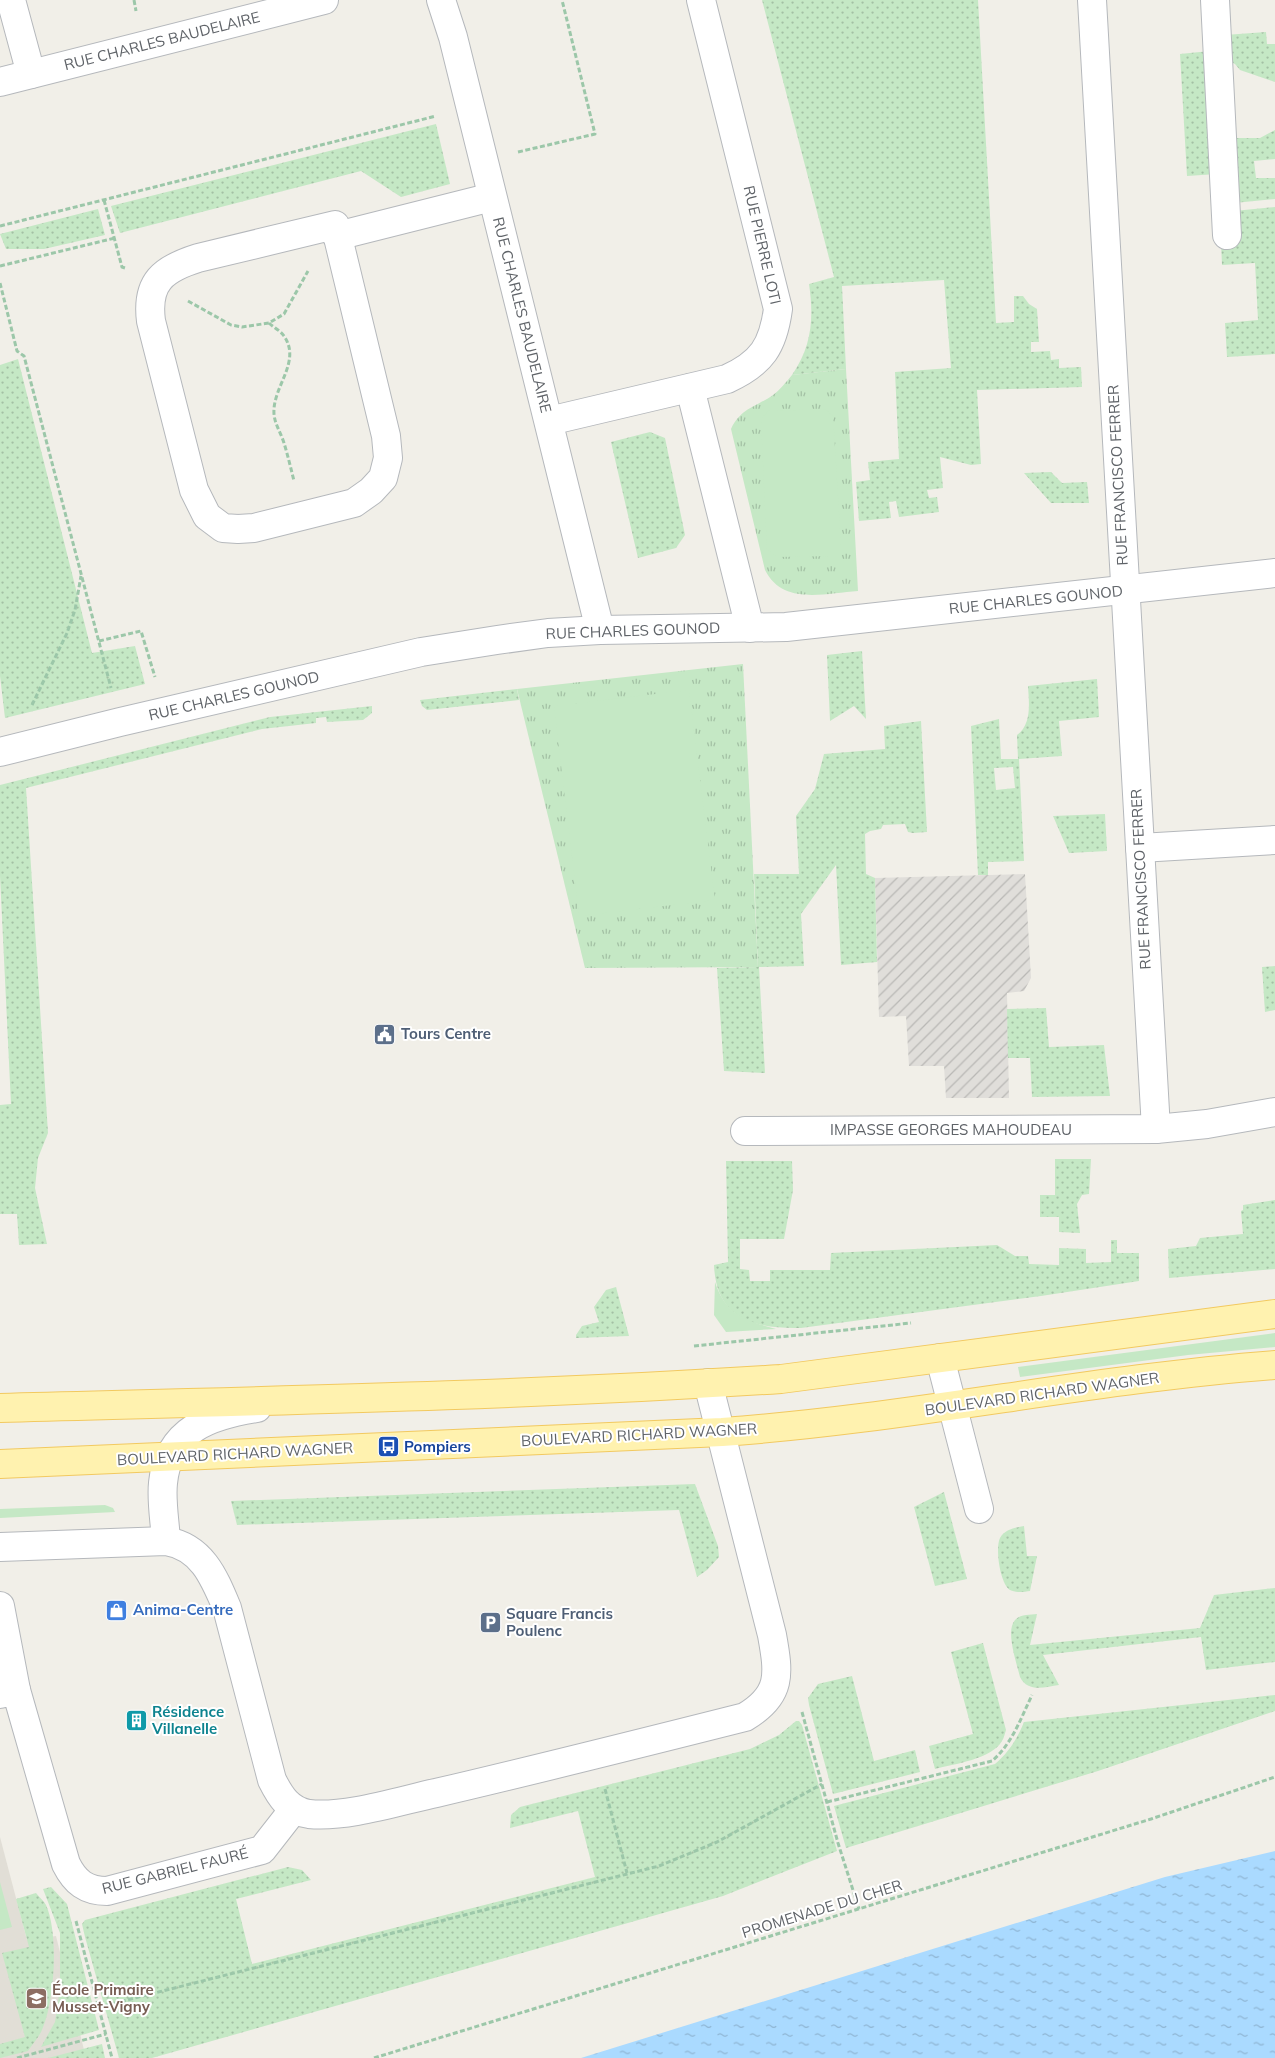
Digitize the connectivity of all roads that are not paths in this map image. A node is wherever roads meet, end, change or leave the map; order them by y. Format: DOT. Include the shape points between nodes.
graph roads {
  1 [pos="11,0"];
  2 [pos="324,0"];
  3 [pos="441,0"];
  4 [pos="701,0"];
  5 [pos="1092,0"];
  6 [pos="1215,0"];
  7 [pos="31,74"];
  8 [pos="0,82"];
  9 [pos="492,197"];
  10 [pos="336,231"];
  11 [pos="1227,235"];
  12 [pos="690,388"];
  13 [pos="549,421"];
  14 [pos="1275,573"];
  15 [pos="1124,590"];
  16 [pos="750,628"];
  17 [pos="600,630"];
  18 [pos="0,752"];
  19 [pos="1275,840"];
  20 [pos="1140,848"];
  21 [pos="1275,1112"];
  22 [pos="1156,1129"];
  23 [pos="745,1131"];
  24 [pos="1275,1314"];
  25 [pos="940,1358"];
  26 [pos="1275,1365"];
  27 [pos="708,1384"];
  28 [pos="313,1400"];
  29 [pos="953,1406"];
  30 [pos="0,1408"];
  31 [pos="722,1432"];
  32 [pos="169,1457"];
  33 [pos="0,1464"];
  34 [pos="979,1510"];
  35 [pos="166,1541"];
  36 [pos="0,1547"];
  37 [pos="0,1606"];
  38 [pos="8,1692"];
  39 [pos="294,1809"];
  1 -- 7 [label="street"];
  2 -- 7 [label="street, RUE CHARLES BAUDELAIRE"];
  3 -- 9 [label="street, RUE CHARLES BAUDELAIRE"];
  4 -- 12 [label="street, RUE PIERRE LOTI" via="778,309 769,347 759,359 727,379"];
  5 -- 15 [label="street, RUE FRANCISCO FERRER"];
  6 -- 11 [label="street"];
  7 -- 8 [label="street, RUE CHARLES BAUDELAIRE"];
  9 -- 10 [label="street"];
  9 -- 13 [label="street, RUE CHARLES BAUDELAIRE"];
  10 -- 10 [label="street" via="386,436 388,458 383,478 354,503 254,528 223,528 207,516 194,490 151,320 151,295 155,283 176,265 198,258"];
  12 -- 13 [label="street, RUE PIERRE LOTI"];
  12 -- 16 [label="street"];
  13 -- 17 [label="street, RUE CHARLES BAUDELAIRE"];
  14 -- 15 [label="street, RUE CHARLES GOUNOD"];
  15 -- 16 [label="street, RUE CHARLES GOUNOD" via="786,628"];
  15 -- 20 [label="street, RUE FRANCISCO FERRER"];
  16 -- 17 [label="street, RUE CHARLES GOUNOD"];
  17 -- 18 [label="street, RUE CHARLES GOUNOD" via="548,633 421,652"];
  19 -- 20 [label="street"];
  20 -- 22 [label="street, RUE FRANCISCO FERRER"];
  21 -- 22 [label="street, IMPASSE GEORGES MAHOUDEAU"];
  22 -- 23 [label="street, IMPASSE GEORGES MAHOUDEAU"];
  24 -- 25 [label="main road"];
  25 -- 27 [label="main road"];
  25 -- 29 [label="street"];
  26 -- 29 [label="main road, BOULEVARD RICHARD WAGNER"];
  27 -- 28 [label="main road"];
  27 -- 31 [label="street"];
  28 -- 30 [label="main road"];
  28 -- 32 [label="street" via="228,1412 193,1427"];
  29 -- 31 [label="main road, BOULEVARD RICHARD WAGNER" via="785,1428"];
  29 -- 34 [label="street"];
  31 -- 32 [label="main road, BOULEVARD RICHARD WAGNER"];
  31 -- 39 [label="street" via="777,1664 774,1690 758,1709 745,1717 511,1776 356,1810 309,1814"];
  32 -- 33 [label="main road, BOULEVARD RICHARD WAGNER"];
  32 -- 35 [label="street" via="162,1484"];
  35 -- 36 [label="street"];
  35 -- 39 [label="street" via="195,1553 217,1585 227,1608 272,1780 281,1797"];
  37 -- 38 [label="street, RUE GABRIEL FAURÉ"];
  38 -- 39 [label="street, RUE GABRIEL FAURÉ" via="66,1864 83,1887 107,1891 262,1850"];
}
